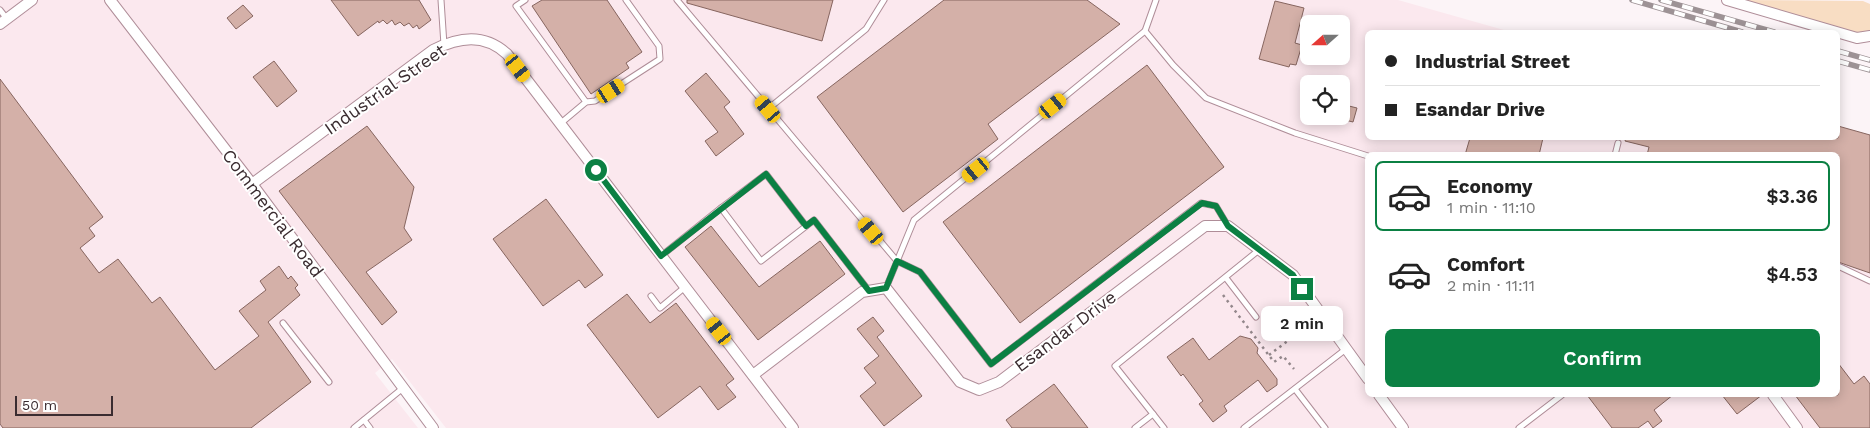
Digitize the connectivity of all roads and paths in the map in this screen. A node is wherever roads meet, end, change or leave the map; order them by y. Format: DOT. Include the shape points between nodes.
graph roads {
  1 [pos="32,0"];
  2 [pos="110,0"];
  3 [pos="441,0"];
  4 [pos="525,0"];
  5 [pos="626,0"];
  6 [pos="677,0"];
  7 [pos="884,0"];
  8 [pos="1156,0"];
  9 [pos="1727,0"];
  10 [pos="0,10"];
  11 [pos="3,22"];
  12 [pos="1830,30"];
  13 [pos="1145,31"];
  14 [pos="1840,33"];
  15 [pos="1870,36"];
  16 [pos="444,45"];
  17 [pos="586,102"];
  18 [pos="768,109"];
  19 [pos="560,124"];
  20 [pos="1618,143"];
  21 [pos="1616,152"];
  22 [pos="1365,155"];
  23 [pos="252,184"];
  24 [pos="721,208"];
  25 [pos="806,226"];
  26 [pos="1228,226"];
  27 [pos="1259,250"];
  28 [pos="661,256"];
  29 [pos="897,261"];
  30 [pos="1840,267"];
  31 [pos="1226,278"];
  32 [pos="1870,281"];
  33 [pos="685,287"];
  34 [pos="886,288"];
  35 [pos="869,291"];
  36 [pos="1223,294"];
  37 [pos="651,296"];
  38 [pos="1322,315"];
  39 [pos="1256,316"];
  40 [pos="283,323"];
  41 [pos="1346,349"];
  42 [pos="1269,355"];
  43 [pos="1294,369"];
  44 [pos="1365,375"];
  45 [pos="753,376"];
  46 [pos="329,382"];
  47 [pos="403,388"];
  48 [pos="1295,389"];
  49 [pos="1380,397"];
  50 [pos="1559,397"];
  51 [pos="1775,397"];
  52 [pos="1153,414"];
  53 [pos="364,420"];
  54 [pos="354,428"];
  55 [pos="370,428"];
  56 [pos="433,428"];
  57 [pos="793,428"];
  58 [pos="1136,428"];
  59 [pos="1164,428"];
  60 [pos="1244,428"];
  61 [pos="1325,428"];
  62 [pos="1403,428"];
  63 [pos="1518,428"];
  64 [pos="1798,428"];
  1 -- 11 [label="street"];
  2 -- 23 [label="street, Commercial Road"];
  3 -- 16 [label="lane"];
  4 -- 17 [label="lane" via="516,6"];
  5 -- 17 [label="lane" via="659,46 660,59 595,101"];
  6 -- 18 [label="lane"];
  7 -- 18 [label="lane" via="866,29"];
  8 -- 13 [label="lane"];
  9 -- 12 [label="street"];
  10 -- 11 [label="lane"];
  13 -- 22 [label="lane" via="1206,98 1295,133"];
  13 -- 29 [label="lane" via="914,220"];
  14 -- 15 [label="street" via="1857,38"];
  16 -- 19 [label="street, Industrial Street" via="474,38 500,47"];
  16 -- 23 [label="street, Industrial Street"];
  17 -- 19 [label="lane"];
  18 -- 29 [label="lane"];
  19 -- 28 [label="street, Industrial Street"];
  20 -- 21 [label="lane"];
  23 -- 47 [label="street, Commercial Road"];
  24 -- 25 [label="lane" via="766,174"];
  24 -- 25 [label="lane" via="761,261"];
  24 -- 28 [label="lane"];
  25 -- 35 [label="lane" via="814,220"];
  26 -- 27 [label="street"];
  26 -- 29 [label="lane" via="1216,206 1202,203 991,364 920,272"];
  26 -- 34 [label="street, Esandar Drive" via="1205,226 999,382 978,390 960,382"];
  27 -- 31 [label="lane"];
  27 -- 38 [label="street" via="1293,275"];
  28 -- 33 [label="street, Industrial Street"];
  29 -- 34 [label="lane"];
  30 -- 32 [label="lane"];
  31 -- 39 [label="lane"];
  31 -- 52 [label="lane" via="1115,366"];
  33 -- 37 [label="lane" via="660,308"];
  33 -- 45 [label="street, Industrial Street"];
  34 -- 35 [label="street"];
  35 -- 45 [label="street" via="862,292"];
  36 -- 42 [label="path"];
  38 -- 41 [label="street"];
  38 -- 42 [label="path"];
  40 -- 46 [label="lane"];
  41 -- 44 [label="street"];
  41 -- 48 [label="lane"];
  42 -- 43 [label="path" via="1274,362 1283,356"];
  45 -- 57 [label="street, Industrial Street"];
  47 -- 53 [label="lane"];
  47 -- 56 [label="street, Commercial Road"];
  48 -- 60 [label="lane"];
  48 -- 61 [label="lane"];
  49 -- 62 [label="street"];
  50 -- 63 [label="lane"];
  51 -- 64 [label="street"];
  52 -- 58 [label="lane"];
  52 -- 59 [label="lane"];
  53 -- 54 [label="lane"];
  53 -- 55 [label="lane"];
}
